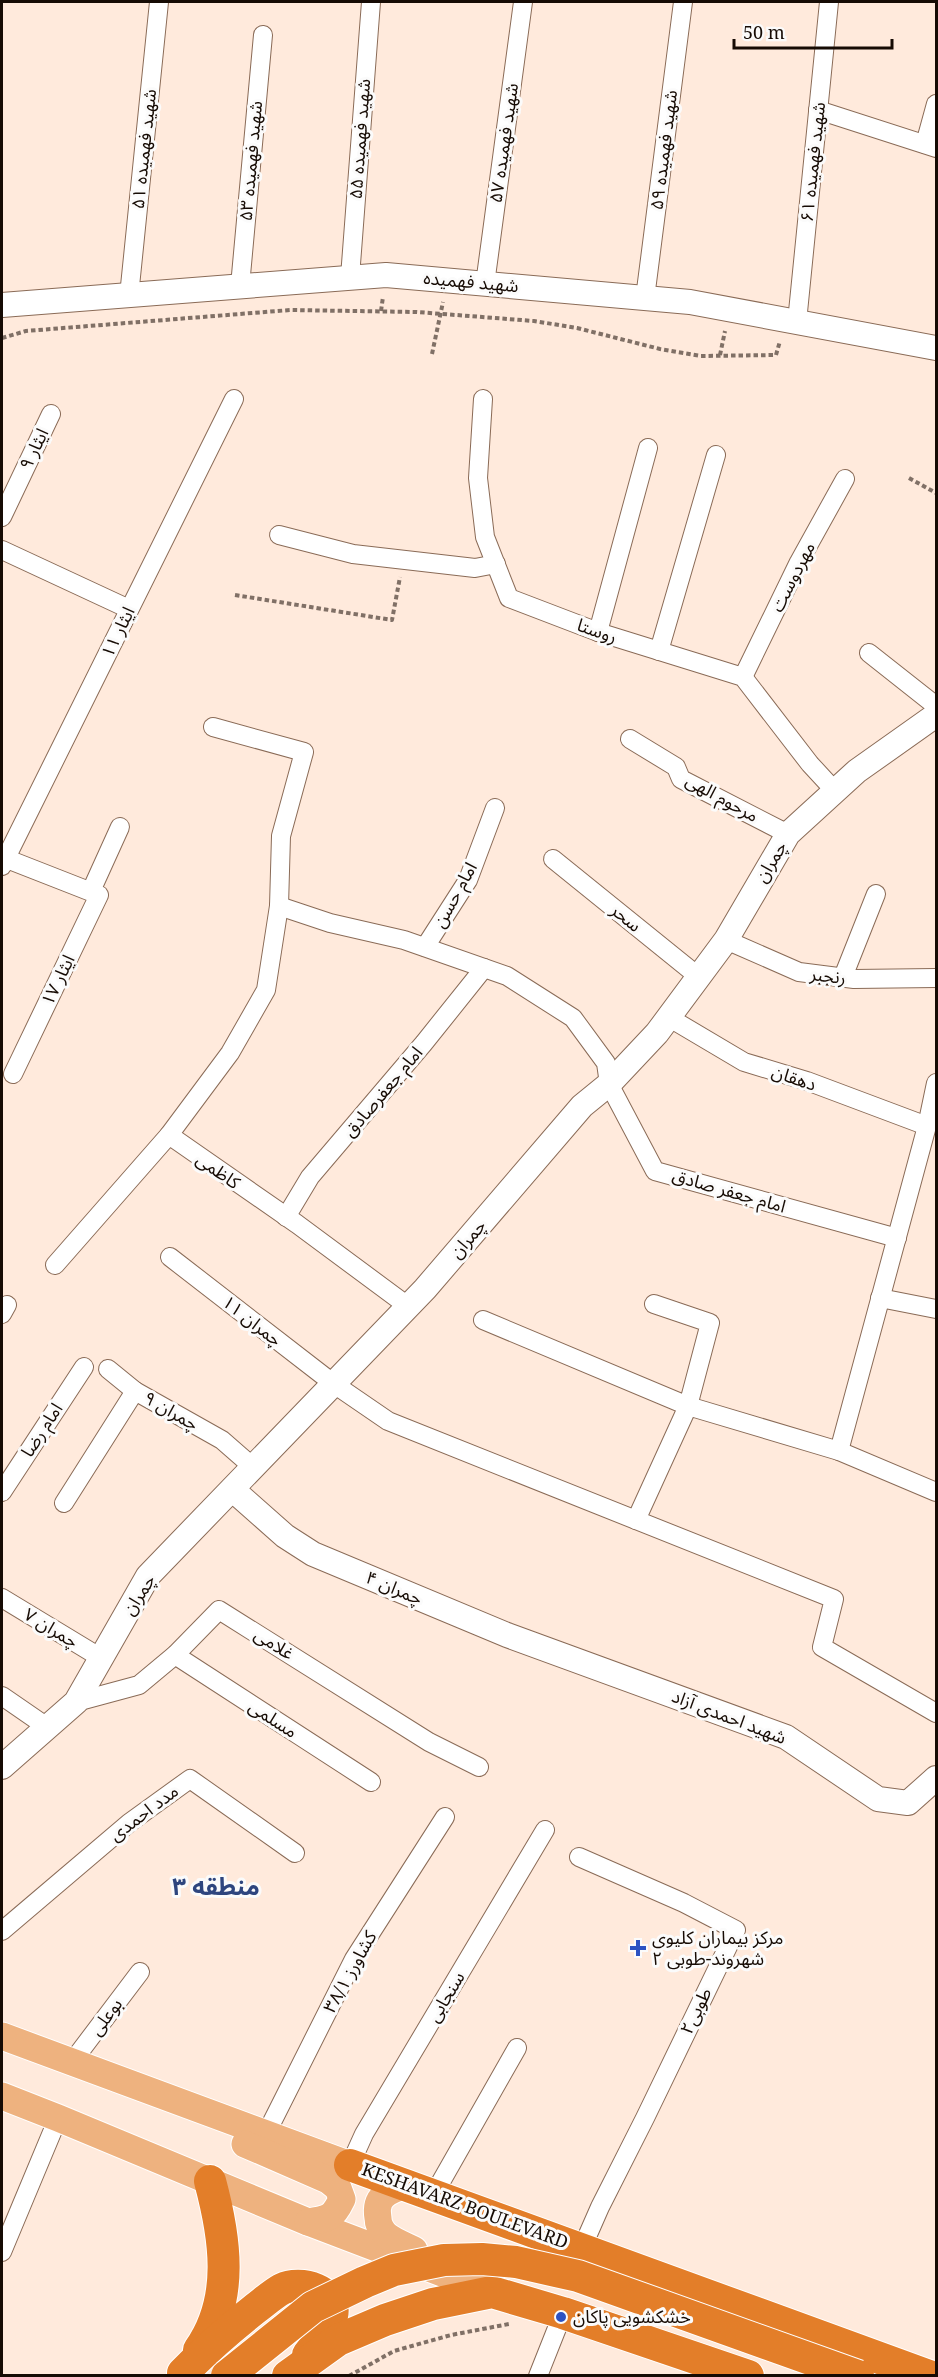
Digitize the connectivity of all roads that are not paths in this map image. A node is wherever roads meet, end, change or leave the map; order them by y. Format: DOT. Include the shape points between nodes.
graph roads {
  1 [pos="159,2"];
  2 [pos="372,2"];
  3 [pos="523,2"];
  4 [pos="684,2"];
  5 [pos="829,2"];
  6 [pos="263,35"];
  7 [pos="936,104"];
  8 [pos="818,110"];
  9 [pos="931,146"];
  10 [pos="350,277"];
  11 [pos="485,284"];
  12 [pos="240,286"];
  13 [pos="129,296"];
  14 [pos="645,298"];
  15 [pos="2,305"];
  16 [pos="791,321"];
  17 [pos="936,348"];
  18 [pos="234,399"];
  19 [pos="483,399"];
  20 [pos="51,414"];
  21 [pos="648,448"];
  22 [pos="716,455"];
  23 [pos="845,479"];
  24 [pos="2,517"];
  25 [pos="279,535"];
  26 [pos="2,550"];
  27 [pos="496,564"];
  28 [pos="129,609"];
  29 [pos="598,632"];
  30 [pos="659,651"];
  31 [pos="869,653"];
  32 [pos="743,677"];
  33 [pos="936,706"];
  34 [pos="936,715"];
  35 [pos="213,728"];
  36 [pos="630,739"];
  37 [pos="834,790"];
  38 [pos="495,808"];
  39 [pos="120,827"];
  40 [pos="788,834"];
  41 [pos="3,860"];
  42 [pos="554,860"];
  43 [pos="91,891"];
  44 [pos="876,894"];
  45 [pos="279,906"];
  46 [pos="726,940"];
  47 [pos="426,947"];
  48 [pos="484,968"];
  49 [pos="699,976"];
  50 [pos="843,977"];
  51 [pos="936,978"];
  52 [pos="668,1017"];
  53 [pos="13,1074"];
  54 [pos="936,1083"];
  55 [pos="609,1084"];
  56 [pos="927,1126"];
  57 [pos="169,1135"];
  58 [pos="286,1217"];
  59 [pos="897,1238"];
  60 [pos="170,1257"];
  61 [pos="55,1265"];
  62 [pos="880,1298"];
  63 [pos="654,1304"];
  64 [pos="408,1307"];
  65 [pos="936,1309"];
  66 [pos="483,1320"];
  67 [pos="84,1367"];
  68 [pos="108,1369"];
  69 [pos="334,1384"];
  70 [pos="135,1391"];
  71 [pos="688,1406"];
  72 [pos="839,1450"];
  73 [pos="254,1468"];
  74 [pos="233,1490"];
  75 [pos="2,1492"];
  76 [pos="936,1492"];
  77 [pos="64,1503"];
  78 [pos="636,1520"];
  79 [pos="2,1598"];
  80 [pos="175,1655"];
  81 [pos="101,1658"];
  82 [pos="572,1658"];
  83 [pos="2,1696"];
  84 [pos="76,1702"];
  85 [pos="936,1713"];
  86 [pos="47,1727"];
  87 [pos="2,1767"];
  88 [pos="479,1767"];
  89 [pos="936,1778"];
  90 [pos="371,1782"];
  91 [pos="445,1817"];
  92 [pos="544,1830"];
  93 [pos="295,1853"];
  94 [pos="579,1857"];
  95 [pos="2,1931"];
  96 [pos="140,1972"];
  97 [pos="2,2036"];
  98 [pos="517,2048"];
  99 [pos="72,2062"];
  100 [pos="145,2089"];
  101 [pos="2,2096"];
  102 [pos="58,2118"];
  103 [pos="266,2134"];
  104 [pos="350,2165"];
  105 [pos="210,2181"];
  106 [pos="421,2189"];
  107 [pos="308,2222"];
  108 [pos="582,2248"];
  109 [pos="2,2252"];
  110 [pos="492,2292"];
  111 [pos="563,2313"];
  112 [pos="936,2364"];
  113 [pos="293,2372"];
  114 [pos="182,2374"];
  115 [pos="739,2374"];
  116 [pos="227,2376"];
  117 [pos="538,2376"];
  118 [pos="858,2376"];
  119 [pos="929,2376"];
  1 -- 13 [label="street, شهید فهمیده ۵۱"];
  2 -- 10 [label="street, شهید فهمیده ۵۵"];
  3 -- 11 [label="street, شهید فهمیده ۵۷"];
  4 -- 14 [label="street, شهید فهمیده ۵۹"];
  5 -- 8 [label="street, شهید فهمیده ۶۱"];
  6 -- 12 [label="street, شهید فهمیده ۵۳"];
  7 -- 9 [label="street"];
  8 -- 9 [label="street"];
  8 -- 16 [label="street, شهید فهمیده ۶۱"];
  10 -- 11 [label="street, شهید فهمیده" via="386,275"];
  10 -- 12 [label="street, شهید فهمیده"];
  11 -- 14 [label="street, شهید فهمیده"];
  12 -- 13 [label="street, شهید فهمیده"];
  13 -- 15 [label="street, شهید فهمیده"];
  14 -- 16 [label="street, شهید فهمیده" via="690,302"];
  16 -- 17 [label="street, شهید فهمیده"];
  18 -- 28 [label="street, ایثار ۱۱"];
  19 -- 27 [label="street, روستا" via="477,478 485,537"];
  20 -- 24 [label="street, ایثار ۹"];
  21 -- 29 [label="street"];
  22 -- 30 [label="street"];
  23 -- 32 [label="street, مهردوست"];
  25 -- 27 [label="street" via="353,554 475,568"];
  26 -- 28 [label="street"];
  27 -- 29 [label="street, روستا" via="509,598"];
  28 -- 41 [label="street, ایثار ۱۱"];
  29 -- 30 [label="street, روستا"];
  30 -- 32 [label="street, روستا"];
  31 -- 33 [label="street"];
  32 -- 37 [label="street"];
  34 -- 37 [label="street, چمران"];
  35 -- 45 [label="street" via="304,752 281,836"];
  36 -- 40 [label="street, مرحوم الهی" via="676,767 681,779"];
  37 -- 40 [label="street, چمران"];
  38 -- 47 [label="street, امام حسن" via="468,880"];
  39 -- 43 [label="street, ایثار ۱۷"];
  40 -- 46 [label="street, چمران"];
  41 -- 43 [label="street"];
  42 -- 49 [label="street, سحر"];
  43 -- 53 [label="street, ایثار ۱۷" via="99,895"];
  44 -- 50 [label="street"];
  45 -- 47 [label="street, امام جعفر صادق"];
  45 -- 57 [label="street" via="266,990 230,1053"];
  46 -- 49 [label="street, چمران"];
  46 -- 50 [label="street, رنجبر" via="799,972"];
  47 -- 48 [label="street, امام جعفر صادق"];
  48 -- 55 [label="street, امام جعفر صادق" via="507,976 573,1018 606,1063"];
  48 -- 58 [label="street, امام جعفرصادق" via="310,1177"];
  49 -- 52 [label="street, چمران"];
  50 -- 51 [label="street, رنجبر"];
  52 -- 55 [label="street, چمران"];
  52 -- 56 [label="street, دهقان" via="744,1062"];
  54 -- 56 [label="street"];
  55 -- 59 [label="street, امام جعفر صادق" via="655,1171"];
  55 -- 64 [label="street, چمران" via="582,1106"];
  56 -- 59 [label="street"];
  57 -- 58 [label="street, کاظمی"];
  57 -- 61 [label="street"];
  58 -- 64 [label="street, کاظمی"];
  59 -- 62 [label="street"];
  60 -- 69 [label="street, چمران ۱۱"];
  62 -- 65 [label="street"];
  62 -- 72 [label="street"];
  63 -- 71 [label="street" via="710,1323"];
  64 -- 69 [label="street, چمران"];
  66 -- 71 [label="street"];
  67 -- 75 [label="street, امام رضا"];
  68 -- 70 [label="street"];
  69 -- 73 [label="street, چمران"];
  69 -- 78 [label="street, چمران ۱۱" via="388,1421"];
  70 -- 73 [label="street, چمران ۹" via="222,1440"];
  70 -- 77 [label="street, چمران ۹"];
  71 -- 72 [label="street"];
  71 -- 78 [label="street"];
  72 -- 76 [label="street"];
  73 -- 74 [label="street, چمران"];
  74 -- 81 [label="street, چمران" via="148,1576"];
  74 -- 82 [label="street, چمران ۴" via="285,1536 314,1554"];
  78 -- 85 [label="street, چمران ۱۱" via="834,1599 822,1647"];
  79 -- 81 [label="street, چمران ۷"];
  80 -- 84 [label="street, غلامی" via="139,1685"];
  80 -- 88 [label="street, غلامی" via="219,1610 429,1742"];
  80 -- 90 [label="street, مسلمی"];
  81 -- 84 [label="street, چمران"];
  82 -- 89 [label="street, شهید احمدی آزاد" via="786,1737 878,1800 908,1803"];
  83 -- 86 [label="street"];
  84 -- 86 [label="street, چمران"];
  86 -- 87 [label="street, چمران"];
  91 -- 103 [label="street, کشاورز ۳۸/۱" via="354,1959"];
  92 -- 104 [label="street, سنجابی" via="364,2134"];
  93 -- 95 [label="street, مدد احمدی" via="190,1779 129,1822"];
  94 -- 108 [label="street, طوبی۲" via="736,1930"];
  96 -- 99 [label="street, بوعلی"];
  97 -- 99 [label="main road, KESHAVARZ BOULEVARD"];
  98 -- 106 [label="street"];
  99 -- 100 [label="main road, KESHAVARZ BOULEVARD"];
  100 -- 103 [label="main road, KESHAVARZ BOULEVARD"];
  100 -- 107 [label="main road" via="197,2123 338,2188 342,2199 335,2214"];
  101 -- 102 [label="main road"];
  102 -- 105 [label="main road"];
  102 -- 109 [label="street"];
  103 -- 104 [label="main road, KESHAVARZ BOULEVARD"];
  104 -- 106 [label="highway, KESHAVARZ BOULEVARD"];
  105 -- 107 [label="main road"];
  105 -- 114 [label="highway" via="225,2259 222,2298 205,2342"];
  106 -- 108 [label="highway, KESHAVARZ BOULEVARD"];
  106 -- 110 [label="main road" via="384,2194 377,2212 378,2224 386,2235"];
  107 -- 110 [label="main road"];
  108 -- 119 [label="highway, KESHAVARZ BOULEVARD"];
  110 -- 111 [label="highway"];
  110 -- 113 [label="highway" via="433,2304 385,2320 338,2340"];
  111 -- 115 [label="highway"];
  111 -- 117 [label="street"];
  112 -- 119 [label="street"];
  113 -- 114 [label="highway" via="333,2315 329,2300 318,2290 301,2285 283,2289 264,2302 215,2340"];
  116 -- 118 [label="highway, bridge" via="313,2307 365,2282 394,2270 434,2262 482,2259 578,2276"];
}
